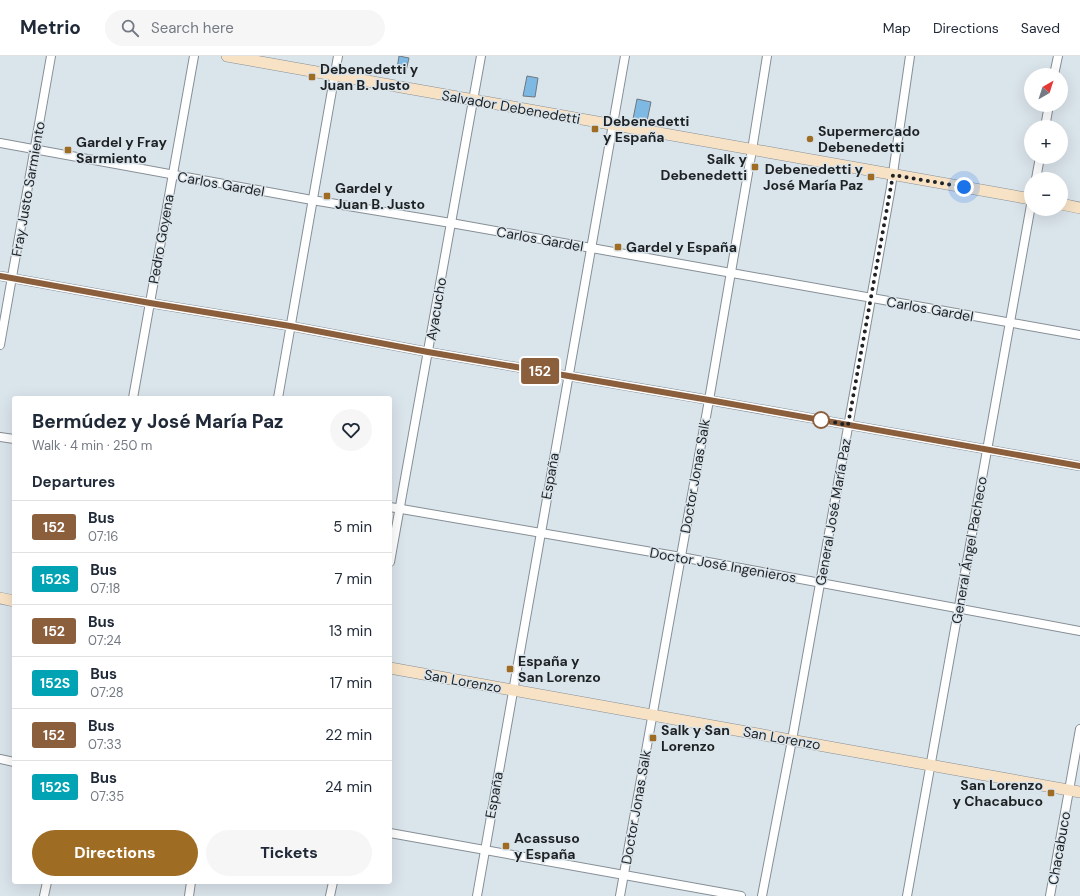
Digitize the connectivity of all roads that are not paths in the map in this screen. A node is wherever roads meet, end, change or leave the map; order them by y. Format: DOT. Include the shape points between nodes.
graph roads {
  1 [pos="51,56"];
  2 [pos="194,56"];
  3 [pos="227,56"];
  4 [pos="338,56"];
  5 [pos="481,56"];
  6 [pos="625,56"];
  7 [pos="767,56"];
  8 [pos="910,56"];
  9 [pos="1058,56"];
  10 [pos="1055,68"];
  11 [pos="335,75"];
  12 [pos="474,100"];
  13 [pos="612,125"];
  14 [pos="0,144"];
  15 [pos="34,150"];
  16 [pos="752,150"];
  17 [pos="173,175"];
  18 [pos="893,175"];
  19 [pos="1024,198"];
  20 [pos="312,200"];
  21 [pos="1068,205"];
  22 [pos="1080,208"];
  23 [pos="1029,216"];
  24 [pos="451,223"];
  25 [pos="592,248"];
  26 [pos="730,273"];
  27 [pos="0,276"];
  28 [pos="13,278"];
  29 [pos="871,298"];
  30 [pos="150,303"];
  31 [pos="1010,323"];
  32 [pos="290,326"];
  33 [pos="1080,335"];
  34 [pos="0,345"];
  35 [pos="428,352"];
  36 [pos="568,376"];
  37 [pos="133,396"];
  38 [pos="278,396"];
  39 [pos="709,400"];
  40 [pos="848,425"];
  41 [pos="0,437"];
  42 [pos="12,439"];
  43 [pos="987,450"];
  44 [pos="1080,466"];
  45 [pos="392,507"];
  46 [pos="400,508"];
  47 [pos="540,532"];
  48 [pos="392,551"];
  49 [pos="680,557"];
  50 [pos="820,583"];
  51 [pos="0,598"];
  52 [pos="12,601"];
  53 [pos="959,609"];
  54 [pos="1080,631"];
  55 [pos="392,668"];
  56 [pos="513,690"];
  57 [pos="652,715"];
  58 [pos="1080,729"];
  59 [pos="792,740"];
  60 [pos="0,759"];
  61 [pos="12,762"];
  62 [pos="931,765"];
  63 [pos="1075,791"];
  64 [pos="392,833"];
  65 [pos="485,850"];
  66 [pos="624,875"];
  67 [pos="46,884"];
  68 [pos="192,884"];
  69 [pos="333,884"];
  70 [pos="44,896"];
  71 [pos="189,896"];
  72 [pos="330,896"];
  73 [pos="477,896"];
  74 [pos="620,896"];
  75 [pos="740,896"];
  76 [pos="762,896"];
  77 [pos="907,896"];
  78 [pos="1050,896"];
  1 -- 15 [label="street, Fray Justo Sarmiento"];
  2 -- 17 [label="street, Pedro Goyena"];
  3 -- 11 [label="street, Salvador Debenedetti"];
  4 -- 11 [label="street"];
  5 -- 12 [label="street, Ayacucho"];
  6 -- 13 [label="street, España"];
  7 -- 16 [label="street, Doctor Jonas Salk"];
  8 -- 18 [label="street, General José María Paz"];
  9 -- 10 [label="street"];
  11 -- 12 [label="street, Salvador Debenedetti"];
  11 -- 20 [label="street"];
  12 -- 13 [label="street, Salvador Debenedetti"];
  12 -- 24 [label="street, Ayacucho"];
  13 -- 16 [label="street, Salvador Debenedetti"];
  13 -- 25 [label="street, España"];
  14 -- 15 [label="street, Carlos Gardel"];
  15 -- 17 [label="street, Carlos Gardel"];
  15 -- 28 [label="street, Fray Justo Sarmiento"];
  16 -- 18 [label="street, Salvador Debenedetti"];
  16 -- 26 [label="street, Doctor Jonas Salk"];
  17 -- 20 [label="street, Carlos Gardel"];
  17 -- 30 [label="street, Pedro Goyena"];
  18 -- 19 [label="street, Salvador Debenedetti"];
  18 -- 29 [label="street, General José María Paz"];
  20 -- 24 [label="street, Carlos Gardel"];
  20 -- 32 [label="street"];
  21 -- 22 [label="street"];
  23 -- 31 [label="street, General Ángel Pacheco"];
  24 -- 25 [label="street, Carlos Gardel"];
  24 -- 35 [label="street, Ayacucho"];
  25 -- 26 [label="street, Carlos Gardel"];
  25 -- 36 [label="street, España"];
  26 -- 29 [label="street, Carlos Gardel"];
  26 -- 39 [label="street, Doctor Jonas Salk"];
  27 -- 28 [label="street"];
  28 -- 30 [label="street"];
  28 -- 34 [label="street, Fray Justo Sarmiento"];
  29 -- 31 [label="street, Carlos Gardel"];
  29 -- 40 [label="street, General José María Paz"];
  30 -- 32 [label="street"];
  30 -- 37 [label="street, Pedro Goyena"];
  31 -- 33 [label="street, Carlos Gardel"];
  31 -- 43 [label="street, General Ángel Pacheco"];
  32 -- 35 [label="street"];
  32 -- 38 [label="street"];
  35 -- 36 [label="street"];
  35 -- 46 [label="street, Ayacucho"];
  36 -- 39 [label="street"];
  36 -- 47 [label="street, España"];
  39 -- 40 [label="street"];
  39 -- 49 [label="street, Doctor Jonas Salk"];
  40 -- 43 [label="street"];
  40 -- 50 [label="street, General José María Paz"];
  41 -- 42 [label="street"];
  43 -- 44 [label="street"];
  43 -- 53 [label="street, General Ángel Pacheco"];
  45 -- 46 [label="street, Doctor José Ingenieros"];
  46 -- 47 [label="street, Doctor José Ingenieros"];
  46 -- 48 [label="street, Ayacucho"];
  47 -- 49 [label="street, Doctor José Ingenieros"];
  47 -- 56 [label="street, España"];
  49 -- 50 [label="street, Doctor José Ingenieros"];
  49 -- 57 [label="street, Doctor Jonas Salk"];
  50 -- 53 [label="street, Doctor José Ingenieros"];
  50 -- 59 [label="street, General José María Paz"];
  51 -- 52 [label="street"];
  53 -- 54 [label="street, Doctor José Ingenieros"];
  53 -- 62 [label="street, General Ángel Pacheco"];
  55 -- 56 [label="street, San Lorenzo"];
  56 -- 57 [label="street, San Lorenzo"];
  56 -- 65 [label="street, España"];
  57 -- 59 [label="street, San Lorenzo"];
  57 -- 66 [label="street, Doctor Jonas Salk"];
  58 -- 63 [label="street, Chacabuco"];
  59 -- 62 [label="street, San Lorenzo"];
  59 -- 76 [label="street, General José María Paz"];
  60 -- 61 [label="street"];
  62 -- 63 [label="street, San Lorenzo"];
  62 -- 77 [label="street, General Ángel Pacheco"];
  63 -- 78 [label="street, Chacabuco"];
  64 -- 65 [label="street"];
  65 -- 66 [label="street"];
  65 -- 73 [label="street, España"];
  66 -- 74 [label="street, Doctor Jonas Salk"];
  66 -- 75 [label="street"];
  67 -- 70 [label="street"];
  68 -- 71 [label="street"];
  69 -- 72 [label="street"];
}
